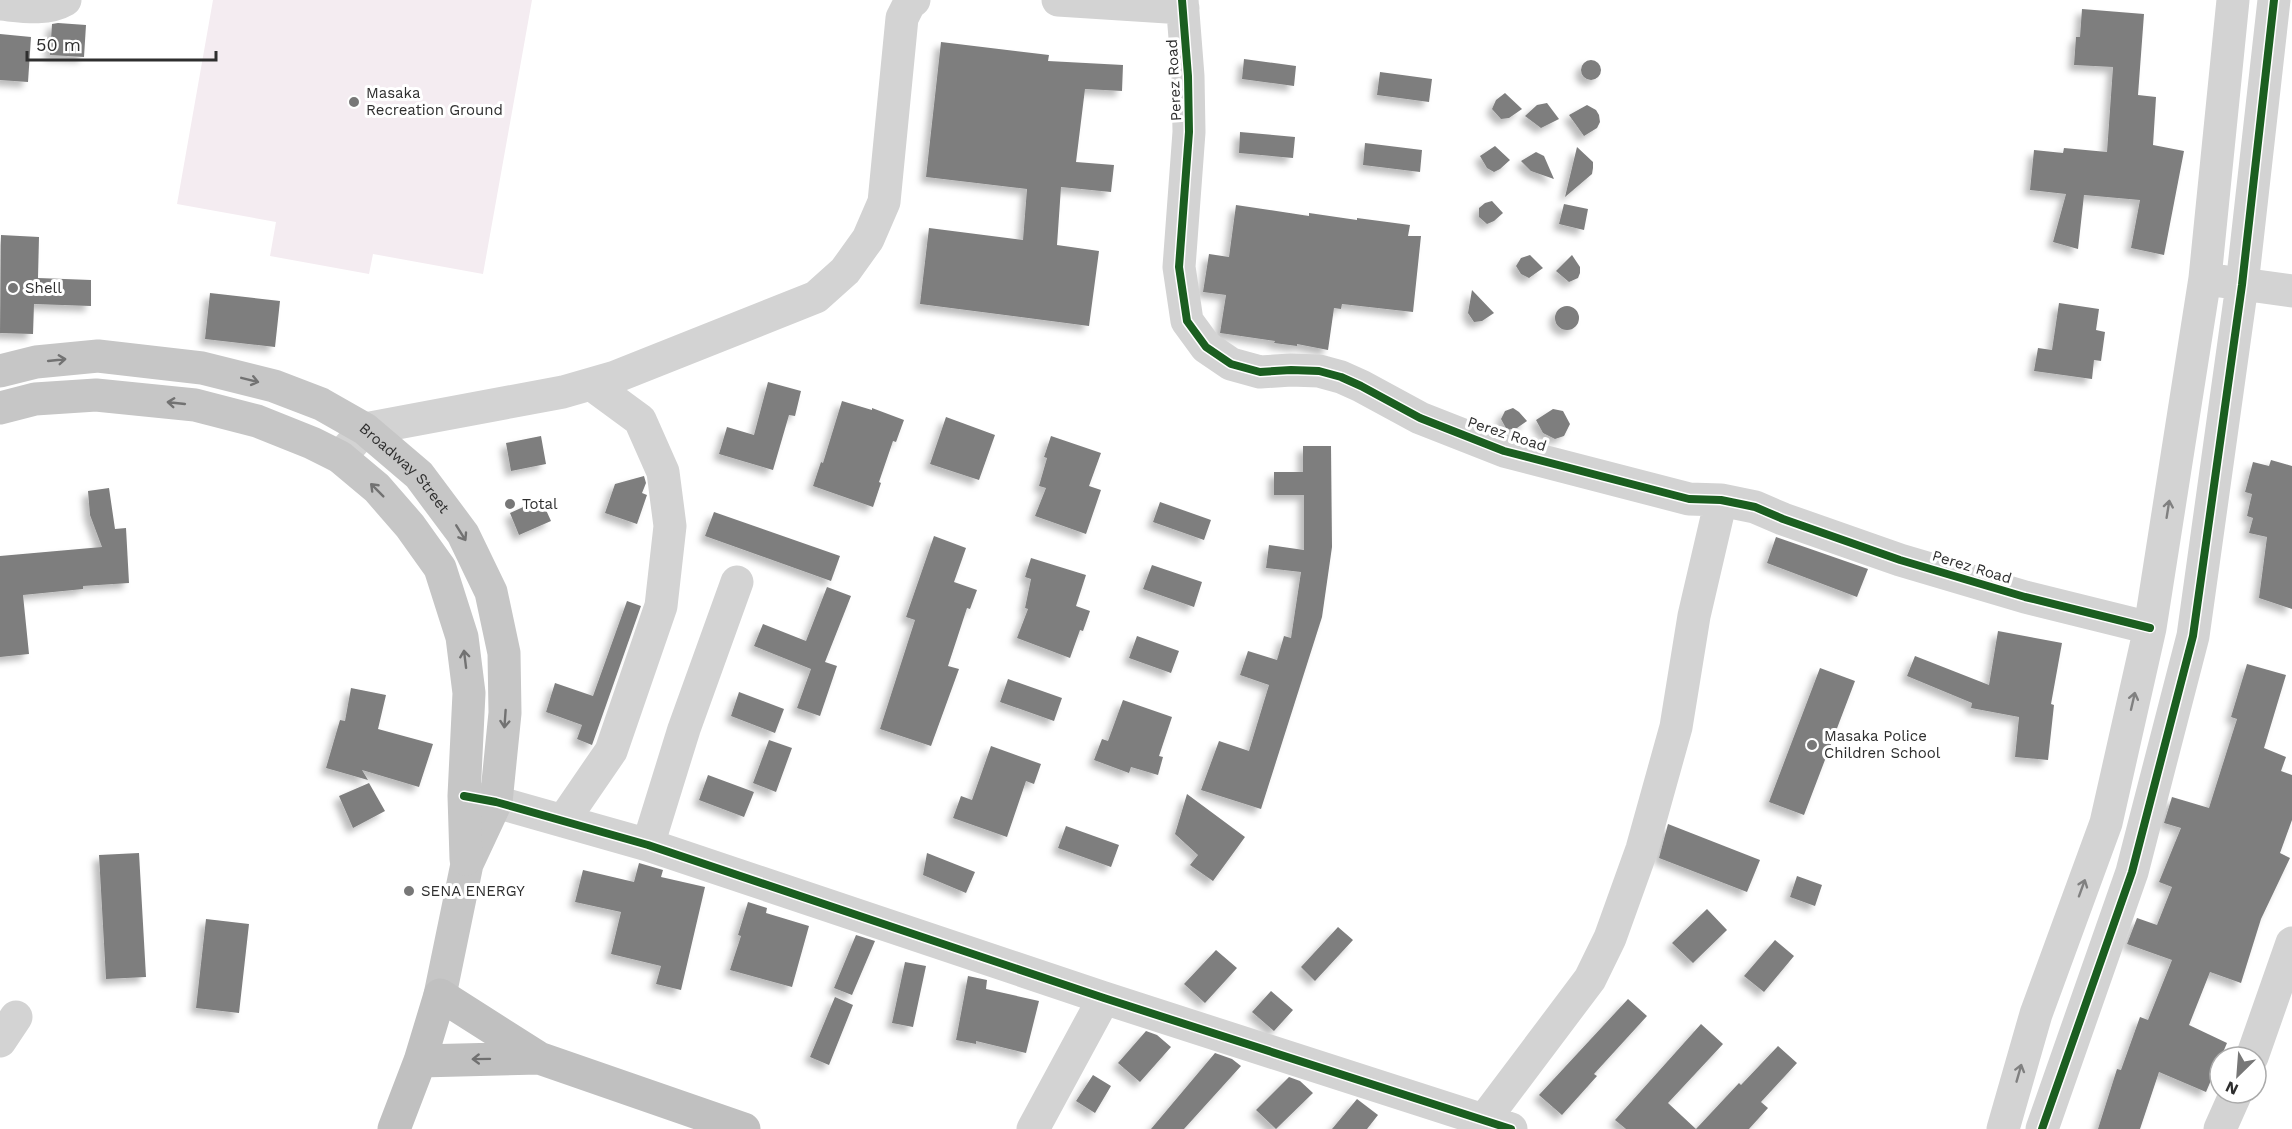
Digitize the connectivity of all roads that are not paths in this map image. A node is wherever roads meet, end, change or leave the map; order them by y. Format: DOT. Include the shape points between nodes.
graph roads {
  1 [pos="65,0"];
  2 [pos="914,0"];
  3 [pos="1059,0"];
  4 [pos="2233,0"];
  5 [pos="2274,0"];
  6 [pos="0,4"];
  7 [pos="1183,4"];
  8 [pos="2205,278"];
  9 [pos="2242,285"];
  10 [pos="2292,291"];
  11 [pos="98,356"];
  12 [pos="0,371"];
  13 [pos="591,384"];
  14 [pos="96,395"];
  15 [pos="0,408"];
  16 [pos="365,429"];
  17 [pos="340,457"];
  18 [pos="1721,500"];
  19 [pos="737,582"];
  20 [pos="2150,628"];
  21 [pos="464,796"];
  22 [pos="496,802"];
  23 [pos="563,821"];
  24 [pos="648,845"];
  25 [pos="467,864"];
  26 [pos="2292,943"];
  27 [pos="440,995"];
  28 [pos="1104,998"];
  29 [pos="2256,1045"];
  30 [pos="539,1058"];
  31 [pos="420,1061"];
  32 [pos="2231,1105"];
  33 [pos="1498,1125"];
  34 [pos="393,1129"];
  35 [pos="744,1129"];
  36 [pos="1033,1129"];
  37 [pos="2003,1129"];
  38 [pos="2042,1129"];
  39 [pos="2220,1129"];
  1 -- 6 [label="street" via="36,7"];
  2 -- 13 [label="street" via="902,18 884,202 868,239 844,271 816,297"];
  3 -- 7 [label="street"];
  4 -- 8 [label="street"];
  5 -- 9 [label="street"];
  7 -- 18 [label="street, Perez Road" via="1189,132 1179,267 1187,321 1206,347 1231,364 1260,372 1319,371 1341,377 1420,418 1504,451 1689,499"];
  8 -- 9 [label="street"];
  20 -- 8 [label="street, one-way"];
  9 -- 10 [label="street"];
  9 -- 38 [label="street" via="2193,636 2132,872"];
  12 -- 11 [label="main road, Broadway Street, one-way" via="36,362"];
  11 -- 14 [label="main road"];
  11 -- 16 [label="main road, Broadway Street, one-way" via="202,368 274,386 321,404"];
  13 -- 16 [label="street"];
  13 -- 23 [label="street" via="640,420 663,472 670,526 661,606 611,751"];
  14 -- 15 [label="main road, Broadway Street" via="35,399"];
  17 -- 14 [label="main road, Broadway Street, one-way" via="257,421 195,405"];
  16 -- 17 [label="street"];
  16 -- 22 [label="main road, Broadway Street, one-way" via="419,475 463,534 491,592 504,653 506,713"];
  21 -- 17 [label="main road, Broadway Street, one-way" via="469,693 462,637 440,568 377,488"];
  18 -- 20 [label="street, Perez Road" via="1755,507 1900,560"];
  18 -- 33 [label="street" via="1694,616 1676,727 1642,849 1610,938 1590,979"];
  19 -- 24 [label="street" via="684,729"];
  37 -- 20 [label="street, one-way" via="2036,1014 2106,823"];
  21 -- 22 [label="street"];
  21 -- 25 [label="main road, Broadway Street"];
  22 -- 23 [label="street"];
  22 -- 25 [label="main road, Broadway Street"];
  23 -- 24 [label="street"];
  24 -- 28 [label="street"];
  25 -- 27 [label="main road, Broadway Street"];
  26 -- 29 [label="street"];
  27 -- 30 [label="highway"];
  27 -- 31 [label="highway"];
  28 -- 33 [label="street"];
  28 -- 36 [label="street"];
  30 -- 31 [label="highway, one-way"];
  30 -- 35 [label="highway"];
  31 -- 34 [label="highway"];
  32 -- 39 [label="street"];
}
